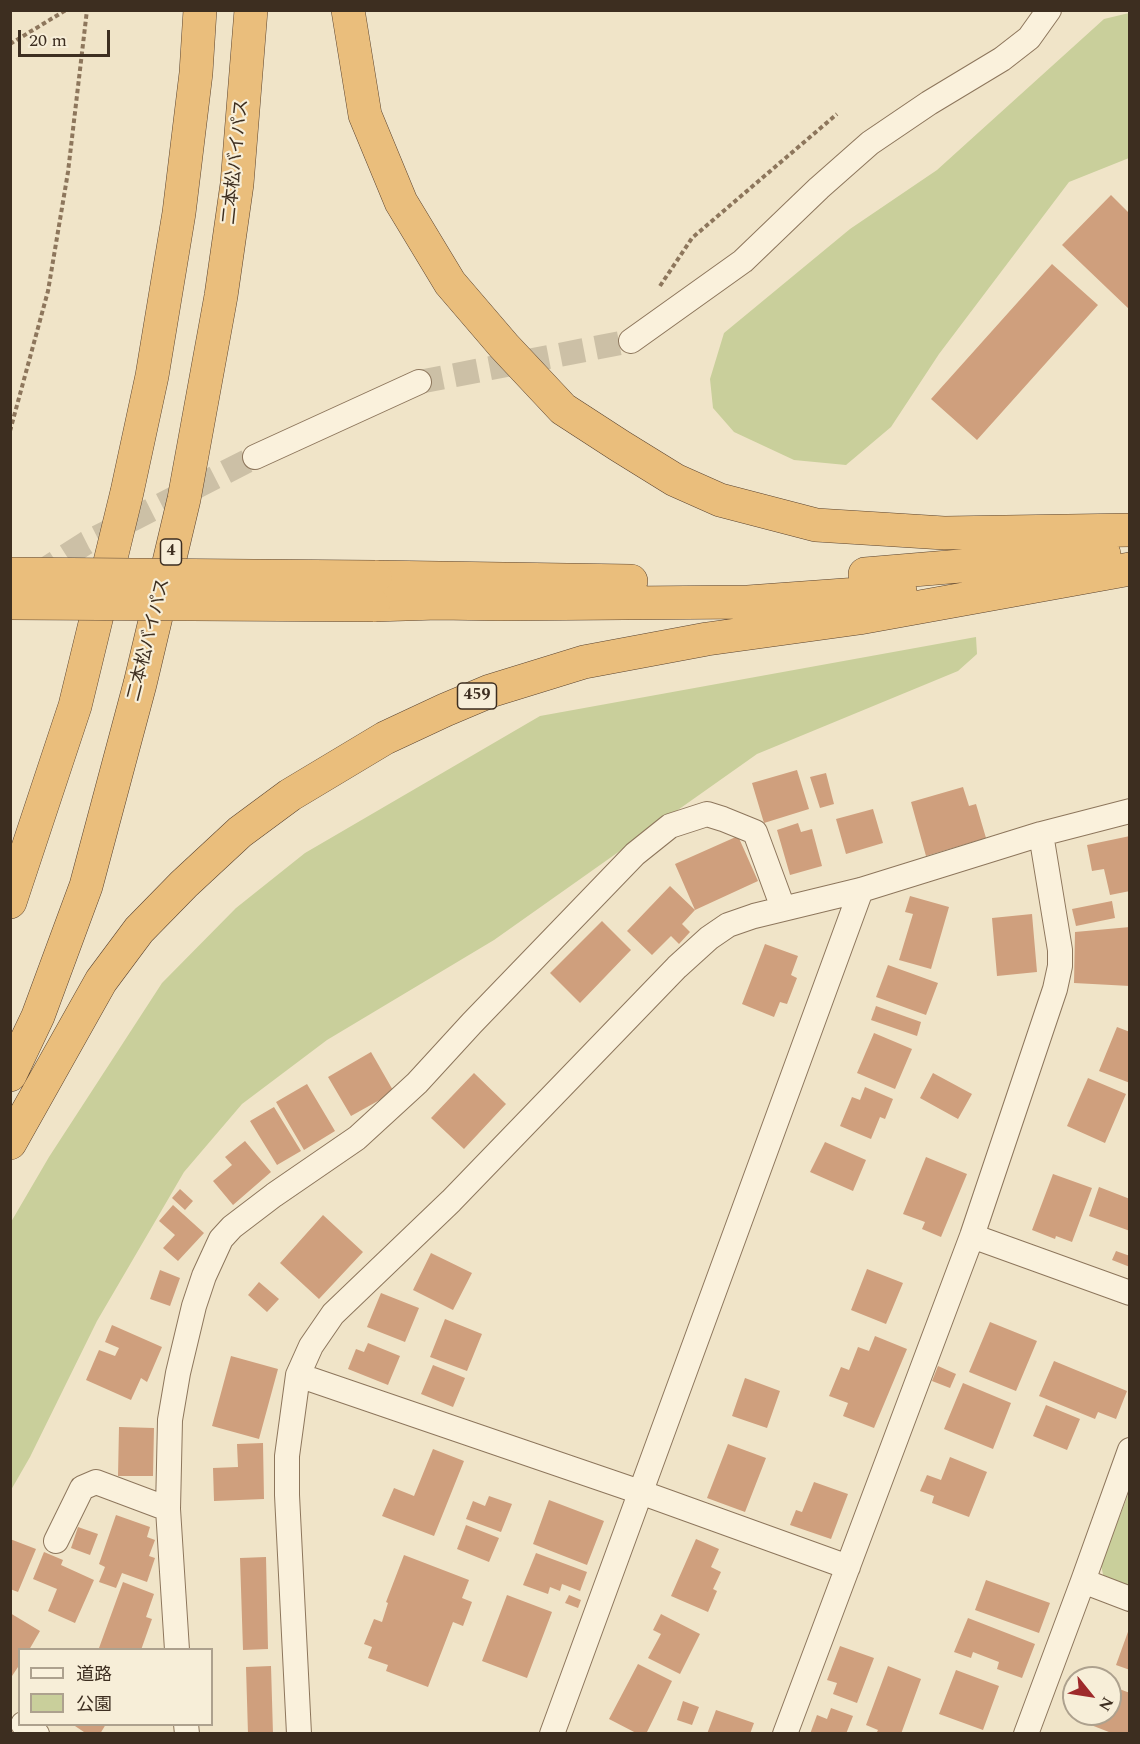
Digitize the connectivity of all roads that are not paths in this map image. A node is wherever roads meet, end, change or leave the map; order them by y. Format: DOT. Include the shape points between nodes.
graph roads {
  1 [pos="200,10"];
  2 [pos="251,10"];
  3 [pos="348,10"];
  4 [pos="1049,10"];
  5 [pos="636,337"];
  6 [pos="419,382"];
  7 [pos="255,458"];
  8 [pos="1130,530"];
  9 [pos="1129,564"];
  10 [pos="10,574"];
  11 [pos="374,591"];
  12 [pos="10,603"];
  13 [pos="1130,811"];
  14 [pos="1041,834"];
  15 [pos="861,890"];
  16 [pos="12,897"];
  17 [pos="783,908"];
  18 [pos="10,1075"];
  19 [pos="10,1143"];
  20 [pos="972,1236"];
  21 [pos="1130,1293"];
  22 [pos="297,1375"];
  23 [pos="1130,1450"];
  24 [pos="640,1492"];
  25 [pos="168,1509"];
  26 [pos="56,1541"];
  27 [pos="848,1567"];
  28 [pos="1083,1581"];
  29 [pos="1130,1599"];
  30 [pos="177,1648"];
  31 [pos="299,1734"];
  32 [pos="552,1734"];
  33 [pos="785,1734"];
  34 [pos="1026,1734"];
  1 -- 16 [label="highway" via="179,213 152,376 75,706"];
  2 -- 18 [label="highway, 二本松バイパス / 4" via="237,184 184,499 86,886 38,1016"];
  3 -- 8 [label="highway" via="365,116 401,202 450,283 504,346 564,409 601,434 675,480 720,500 816,525 944,534"];
  4 -- 5 [label="street" via="1029,38 870,143 743,261"];
  6 -- 7 [label="street"];
  9 -- 11 [label="highway" via="956,582 891,593 748,602 438,603"];
  9 -- 19 [label="highway, 459" via="882,614 584,662 490,691 385,738 290,795 240,832 139,930 101,981"];
  10 -- 11 [label="highway, bridge"];
  11 -- 12 [label="highway, bridge"];
  13 -- 14 [label="street"];
  14 -- 15 [label="street"];
  14 -- 20 [label="street" via="1060,966"];
  15 -- 17 [label="street"];
  15 -- 24 [label="street"];
  17 -- 22 [label="street" via="728,925 677,967 451,1201 333,1314"];
  17 -- 25 [label="street" via="755,832 707,814 670,826 635,854 417,1083 357,1138 232,1227 221,1239 204,1276 184,1342 170,1420"];
  20 -- 21 [label="street"];
  20 -- 27 [label="street"];
  22 -- 24 [label="street"];
  22 -- 31 [label="street" via="287,1485"];
  23 -- 28 [label="street"];
  24 -- 27 [label="street"];
  24 -- 32 [label="street"];
  25 -- 26 [label="street" via="96,1482 82,1488"];
  25 -- 30 [label="street"];
  27 -- 33 [label="street"];
  28 -- 29 [label="street"];
  28 -- 34 [label="street"];
}
